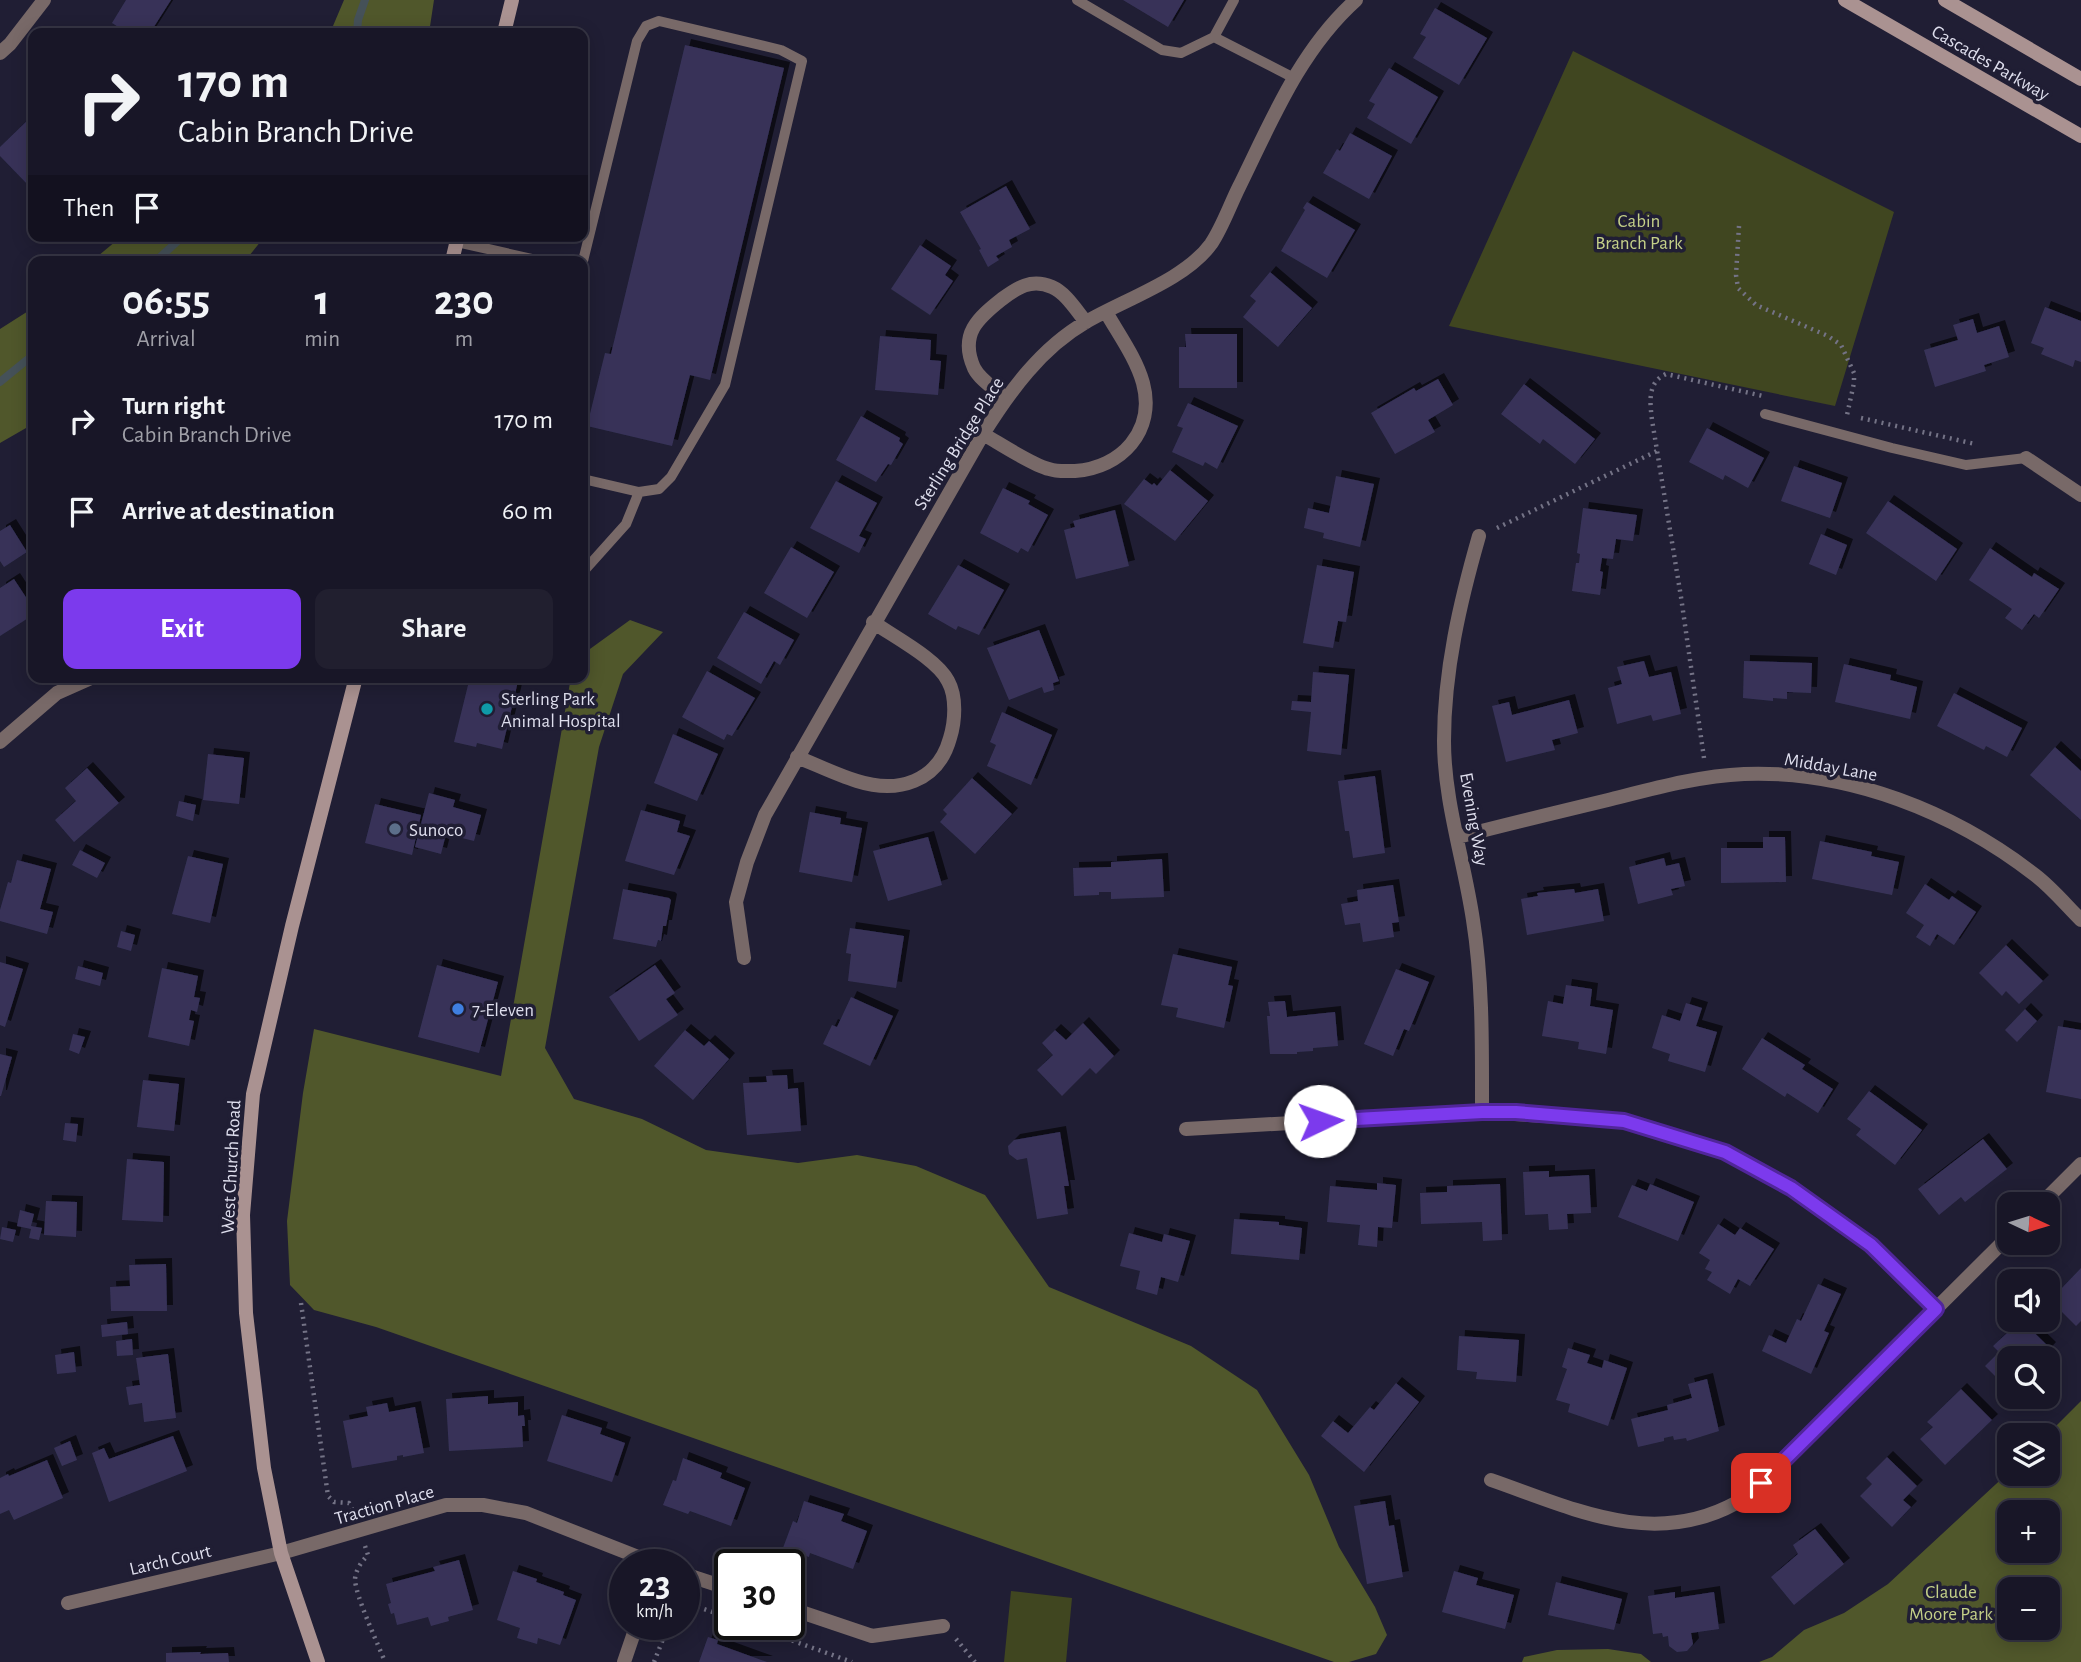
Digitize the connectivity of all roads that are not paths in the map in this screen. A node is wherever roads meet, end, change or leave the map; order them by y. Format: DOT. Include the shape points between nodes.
graph roads {
  1 [pos="44,0"];
  2 [pos="512,0"];
  3 [pos="1077,0"];
  4 [pos="1234,0"];
  5 [pos="1356,0"];
  6 [pos="1845,0"];
  7 [pos="1945,0"];
  8 [pos="505,28"];
  9 [pos="1214,37"];
  10 [pos="0,53"];
  11 [pos="1294,78"];
  12 [pos="2081,79"];
  13 [pos="2081,136"];
  14 [pos="588,241"];
  15 [pos="468,242"];
  16 [pos="522,256"];
  17 [pos="1106,312"];
  18 [pos="1086,322"];
  19 [pos="1005,398"];
  20 [pos="1765,414"];
  21 [pos="982,434"];
  22 [pos="2026,458"];
  23 [pos="588,480"];
  24 [pos="639,492"];
  25 [pos="2081,495"];
  26 [pos="1479,536"];
  27 [pos="588,566"];
  28 [pos="873,622"];
  29 [pos="80,683"];
  30 [pos="354,683"];
  31 [pos="0,742"];
  32 [pos="797,757"];
  33 [pos="1458,837"];
  34 [pos="2081,920"];
  35 [pos="744,958"];
  36 [pos="1482,1112"];
  37 [pos="1186,1129"];
  38 [pos="2081,1164"];
  39 [pos="2053,1192"];
  40 [pos="1997,1248"];
  41 [pos="1936,1309"];
  42 [pos="1491,1480"];
  43 [pos="618,1549"];
  44 [pos="281,1553"];
  45 [pos="68,1603"];
  46 [pos="805,1613"];
  47 [pos="943,1626"];
  48 [pos="632,1640"];
  49 [pos="318,1662"];
  50 [pos="624,1662"];
  1 -- 10 [label="street"];
  2 -- 8 [label="main road"];
  3 -- 9 [label="lane" via="1162,50 1181,53"];
  4 -- 9 [label="lane"];
  5 -- 11 [label="street, Sterling Bridge Place" via="1322,37"];
  6 -- 13 [label="main road, Cascades Parkway"];
  7 -- 12 [label="main road, Cascades Parkway"];
  9 -- 11 [label="lane"];
  11 -- 17 [label="street, Sterling Bridge Place" via="1210,245 1184,269"];
  14 -- 24 [label="lane" via="637,41 646,26 659,21 781,50 802,61 725,385 671,477 659,489"];
  15 -- 16 [label="lane"];
  17 -- 18 [label="street, Sterling Bridge Place"];
  17 -- 21 [label="street" via="1143,385 1146,411 1126,451 1093,470 1048,470"];
  18 -- 19 [label="street, Sterling Bridge Place" via="1056,344"];
  18 -- 19 [label="street" via="1063,294 1037,284 1021,285 979,317 970,334 970,353 979,376"];
  19 -- 21 [label="street, Sterling Bridge Place"];
  20 -- 22 [label="lane" via="1966,465"];
  21 -- 28 [label="street, Sterling Bridge Place"];
  22 -- 25 [label="street"];
  23 -- 24 [label="lane"];
  24 -- 27 [label="lane" via="626,524"];
  26 -- 33 [label="street, Evening Way" via="1446,692 1448,792"];
  28 -- 32 [label="street, Sterling Bridge Place"];
  28 -- 32 [label="street" via="937,667 949,682 955,718 946,752 935,769 917,782 898,785 856,781"];
  29 -- 31 [label="street" via="57,693"];
  30 -- 44 [label="main road, West Church Road" via="253,1094 243,1215 246,1313 264,1468"];
  32 -- 35 [label="street, Sterling Bridge Place" via="765,816 736,902"];
  33 -- 34 [label="street, Midday Lane" via="1665,786 1744,774 1800,776 1866,790 1930,811 2037,876"];
  33 -- 36 [label="street, Evening Way" via="1480,980"];
  36 -- 37 [label="street"];
  36 -- 41 [label="street" via="1624,1121 1725,1152 1791,1188 1871,1245"];
  38 -- 39 [label="street"];
  40 -- 41 [label="street"];
  41 -- 42 [label="street" via="1761,1483 1737,1503 1691,1522 1646,1525 1602,1518"];
  43 -- 44 [label="street, Traction Place" via="526,1513 483,1504 446,1505"];
  44 -- 45 [label="street, Larch Court"];
  44 -- 49 [label="main road, West Church Road"];
  46 -- 47 [label="street" via="872,1636"];
  48 -- 50 [label="street"];
}
